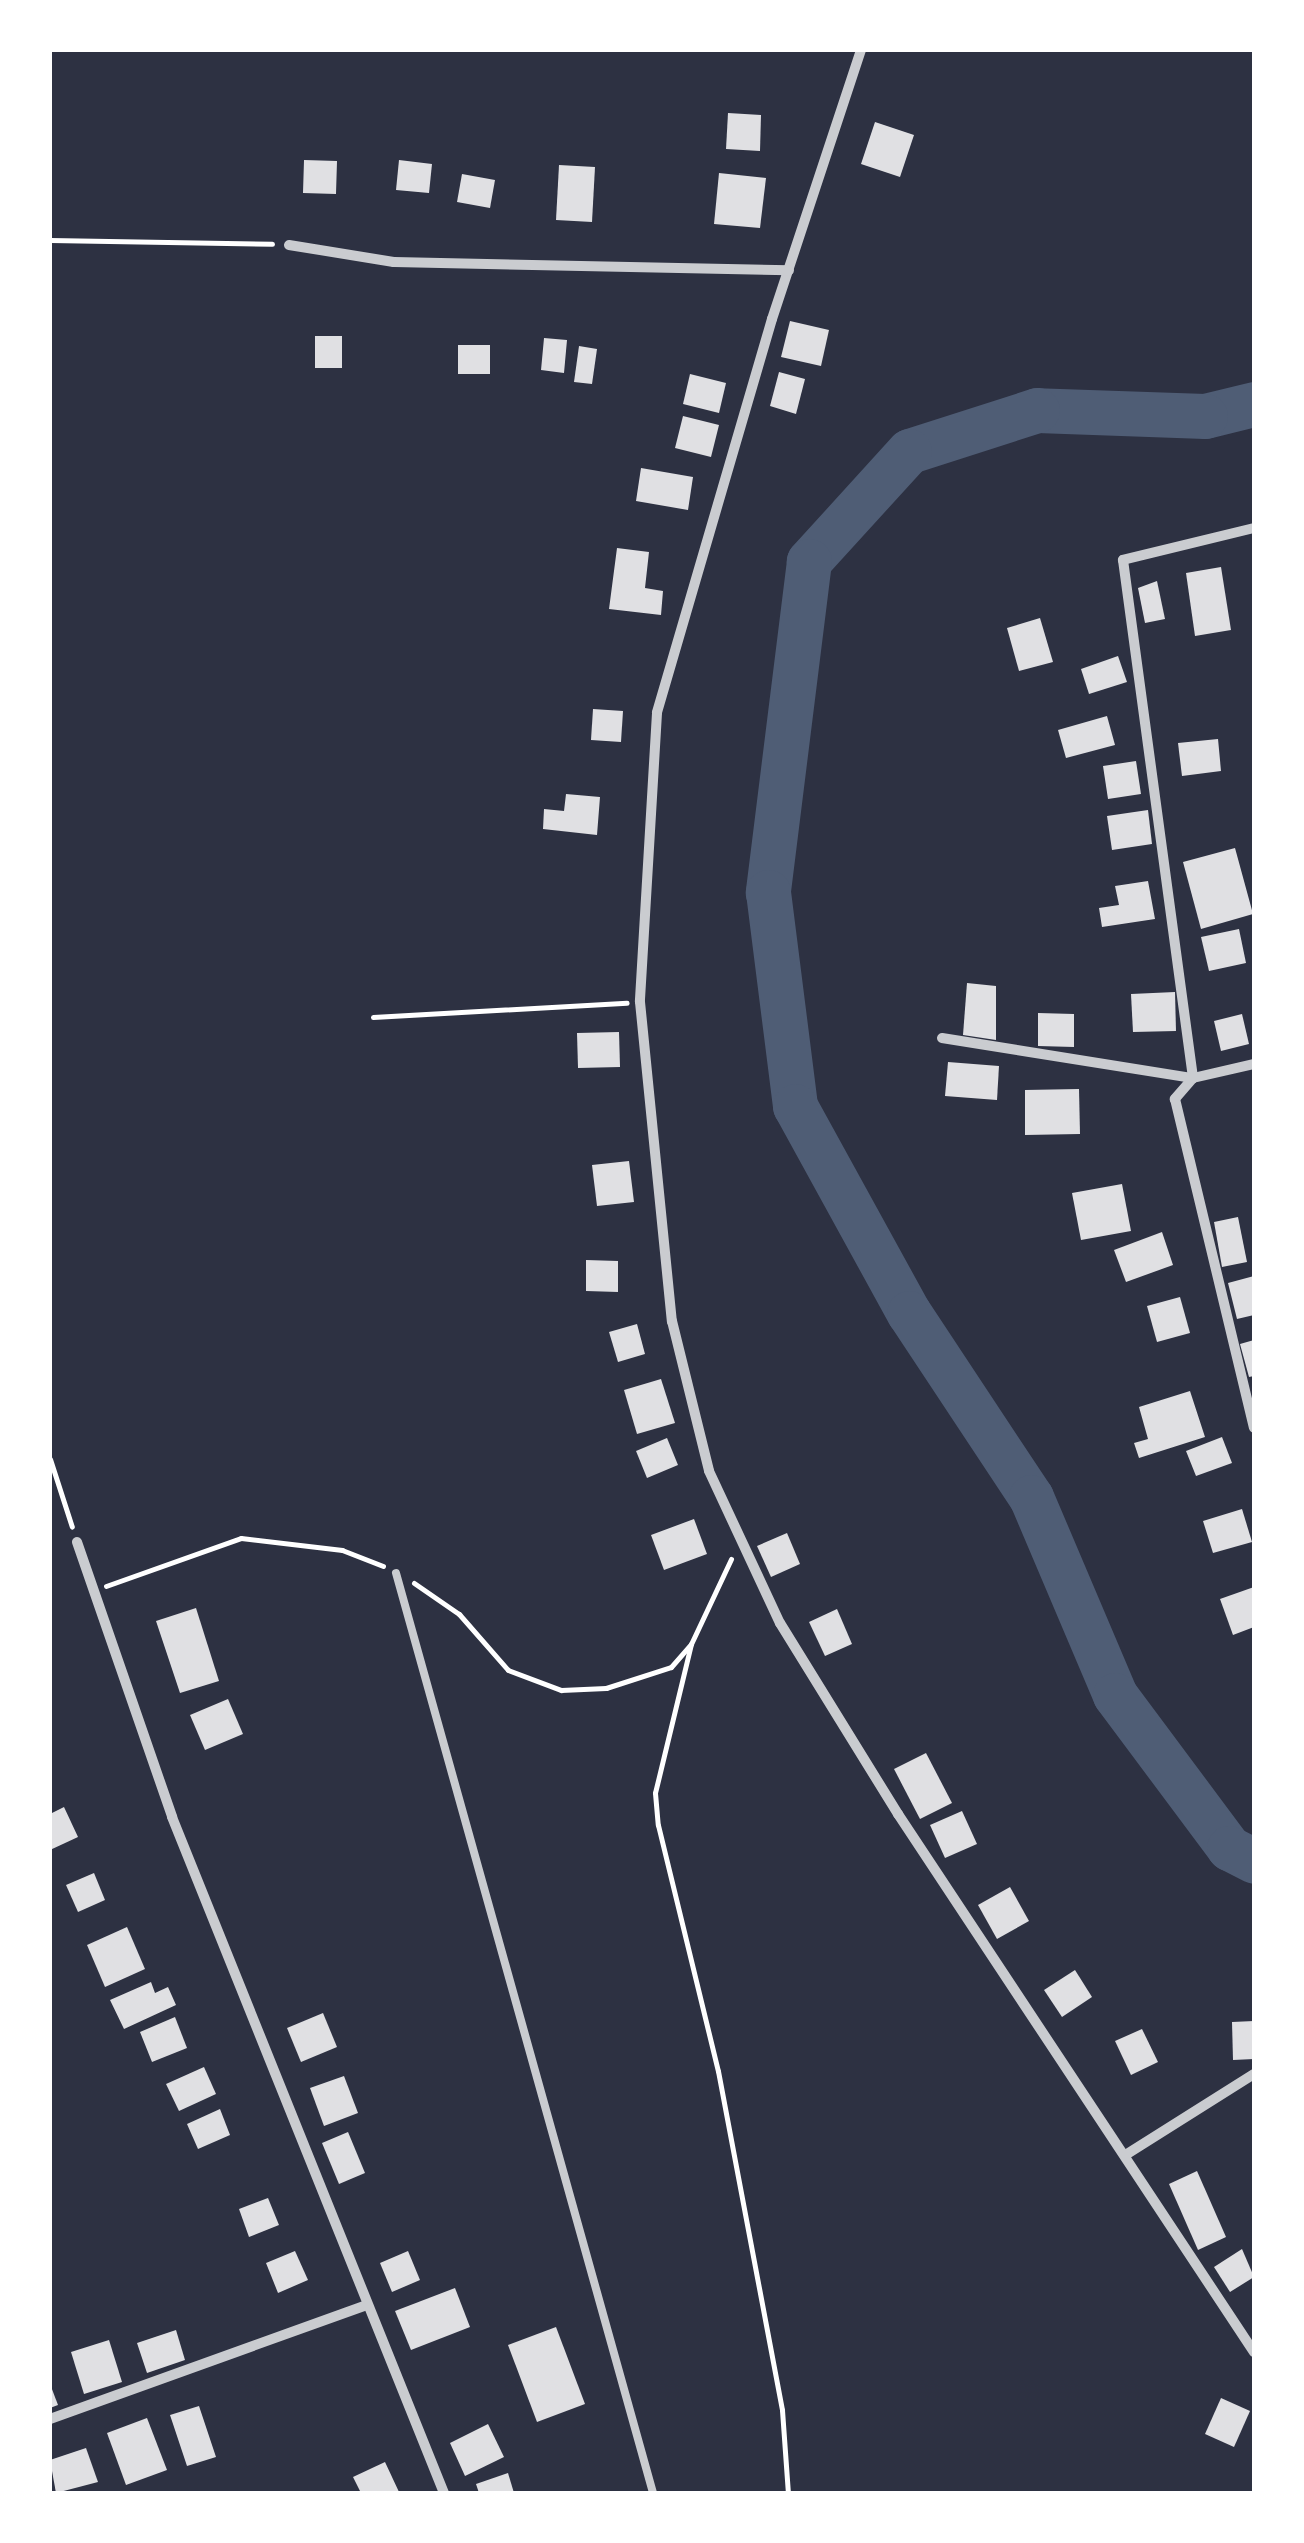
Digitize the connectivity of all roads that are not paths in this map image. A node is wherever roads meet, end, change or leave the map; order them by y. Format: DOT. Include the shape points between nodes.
graph roads {
  1 [pos="861,50"];
  2 [pos="290,245"];
  3 [pos="789,270"];
  4 [pos="1254,528"];
  5 [pos="942,1038"];
  6 [pos="1254,1064"];
  7 [pos="1193,1078"];
  8 [pos="1254,1428"];
  9 [pos="77,1542"];
  10 [pos="396,1572"];
  11 [pos="1254,2074"];
  12 [pos="1127,2154"];
  13 [pos="366,2305"];
  14 [pos="1254,2352"];
  15 [pos="50,2419"];
  16 [pos="444,2493"];
  17 [pos="653,2493"];
  1 -- 3 [label="street"];
  2 -- 3 [label="street" via="394,262"];
  3 -- 12 [label="street" via="657,713 640,1002 672,1322 708,1470 822,1696"];
  4 -- 7 [label="street" via="1124,560"];
  5 -- 7 [label="street"];
  6 -- 7 [label="street"];
  7 -- 8 [label="street" via="1176,1099"];
  9 -- 13 [label="street" via="172,1817"];
  10 -- 17 [label="lane"];
  11 -- 12 [label="street"];
  12 -- 14 [label="street"];
  13 -- 15 [label="street"];
  13 -- 16 [label="street"];
}
